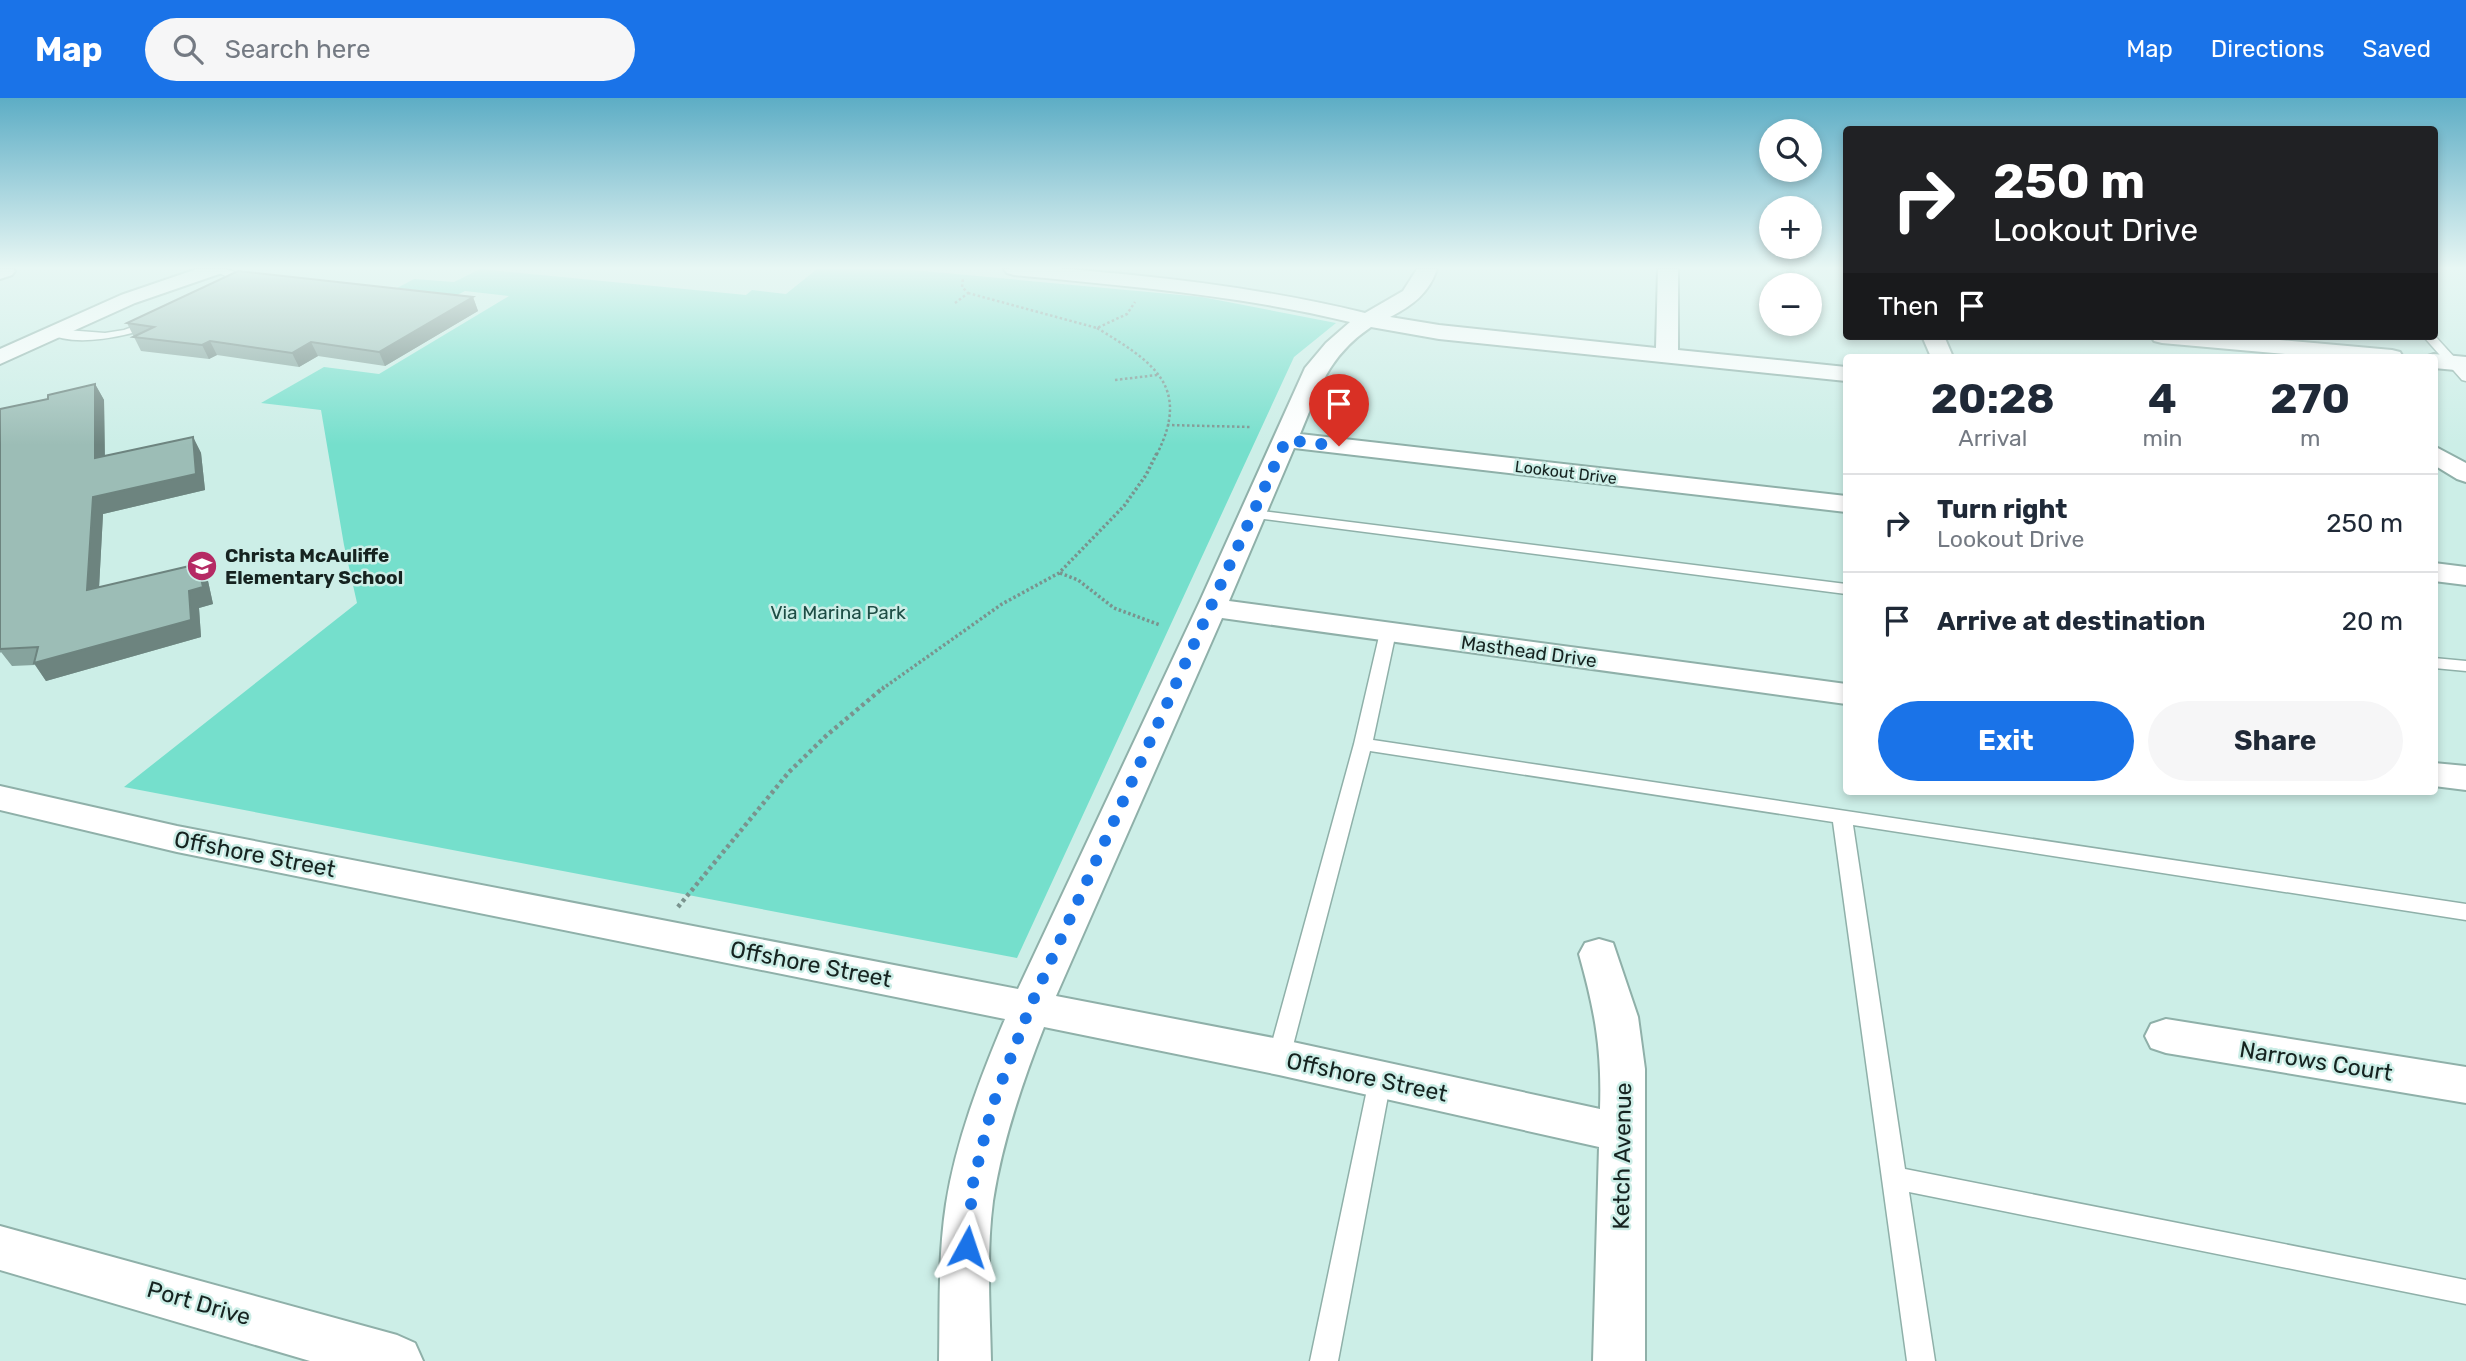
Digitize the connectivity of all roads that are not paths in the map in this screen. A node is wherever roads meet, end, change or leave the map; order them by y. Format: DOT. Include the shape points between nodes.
graph roads {
  1 [pos="62,328"];
  2 [pos="140,328"];
  3 [pos="1358,328"];
  4 [pos="1415,328"];
  5 [pos="1667,328"];
  6 [pos="53,332"];
  7 [pos="2201,340"];
  8 [pos="2432,340"];
  9 [pos="2259,346"];
  10 [pos="2356,354"];
  11 [pos="1667,355"];
  12 [pos="0,357"];
  13 [pos="2455,366"];
  14 [pos="1843,374"];
  15 [pos="1286,440"];
  16 [pos="2438,456"];
  17 [pos="2466,474"];
  18 [pos="1843,504"];
  19 [pos="1253,514"];
  20 [pos="2438,572"];
  21 [pos="2466,576"];
  22 [pos="1843,589"];
  23 [pos="1212,608"];
  24 [pos="1388,632"];
  25 [pos="2438,663"];
  26 [pos="2466,666"];
  27 [pos="1843,694"];
  28 [pos="1363,744"];
  29 [pos="2438,774"];
  30 [pos="2466,778"];
  31 [pos="0,798"];
  32 [pos="1842,817"];
  33 [pos="2466,912"];
  34 [pos="1599,954"];
  35 [pos="1030,1007"];
  36 [pos="2166,1035"];
  37 [pos="1279,1057"];
  38 [pos="1380,1080"];
  39 [pos="2466,1085"];
  40 [pos="1622,1133"];
  41 [pos="1895,1178"];
  42 [pos="0,1248"];
  43 [pos="2466,1292"];
  44 [pos="397,1361"];
  45 [pos="965,1361"];
  46 [pos="1324,1361"];
  47 [pos="1619,1361"];
  48 [pos="1922,1361"];
  1 -- 6 [label="street"];
  2 -- 6 [label="lane" via="103,338"];
  3 -- 15 [label="street" via="1316,368"];
  4 -- 11 [label="street"];
  5 -- 11 [label="street"];
  6 -- 12 [label="street"];
  7 -- 9 [label="street"];
  8 -- 13 [label="lane"];
  9 -- 10 [label="street"];
  11 -- 14 [label="street"];
  15 -- 18 [label="street, Lookout Drive"];
  15 -- 19 [label="street"];
  16 -- 17 [label="street"];
  19 -- 22 [label="lane"];
  19 -- 23 [label="street"];
  20 -- 21 [label="street"];
  23 -- 24 [label="street, Masthead Drive"];
  23 -- 35 [label="street"];
  24 -- 27 [label="street, Masthead Drive"];
  24 -- 28 [label="lane"];
  25 -- 26 [label="lane"];
  28 -- 32 [label="lane"];
  28 -- 37 [label="lane"];
  29 -- 30 [label="street"];
  31 -- 35 [label="street, Offshore Street" via="177,839"];
  32 -- 33 [label="lane"];
  32 -- 41 [label="lane"];
  34 -- 40 [label="street, Ketch Avenue" via="1617,1017 1623,1069"];
  35 -- 37 [label="street, Offshore Street"];
  35 -- 45 [label="street" via="992,1107 973,1183 965,1268"];
  36 -- 39 [label="street, Narrows Court"];
  37 -- 38 [label="street, Offshore Street"];
  38 -- 40 [label="street, Offshore Street"];
  38 -- 46 [label="lane"];
  40 -- 47 [label="street, Ketch Avenue"];
  41 -- 43 [label="lane"];
  41 -- 48 [label="lane"];
  42 -- 44 [label="street, Port Drive"];
}
